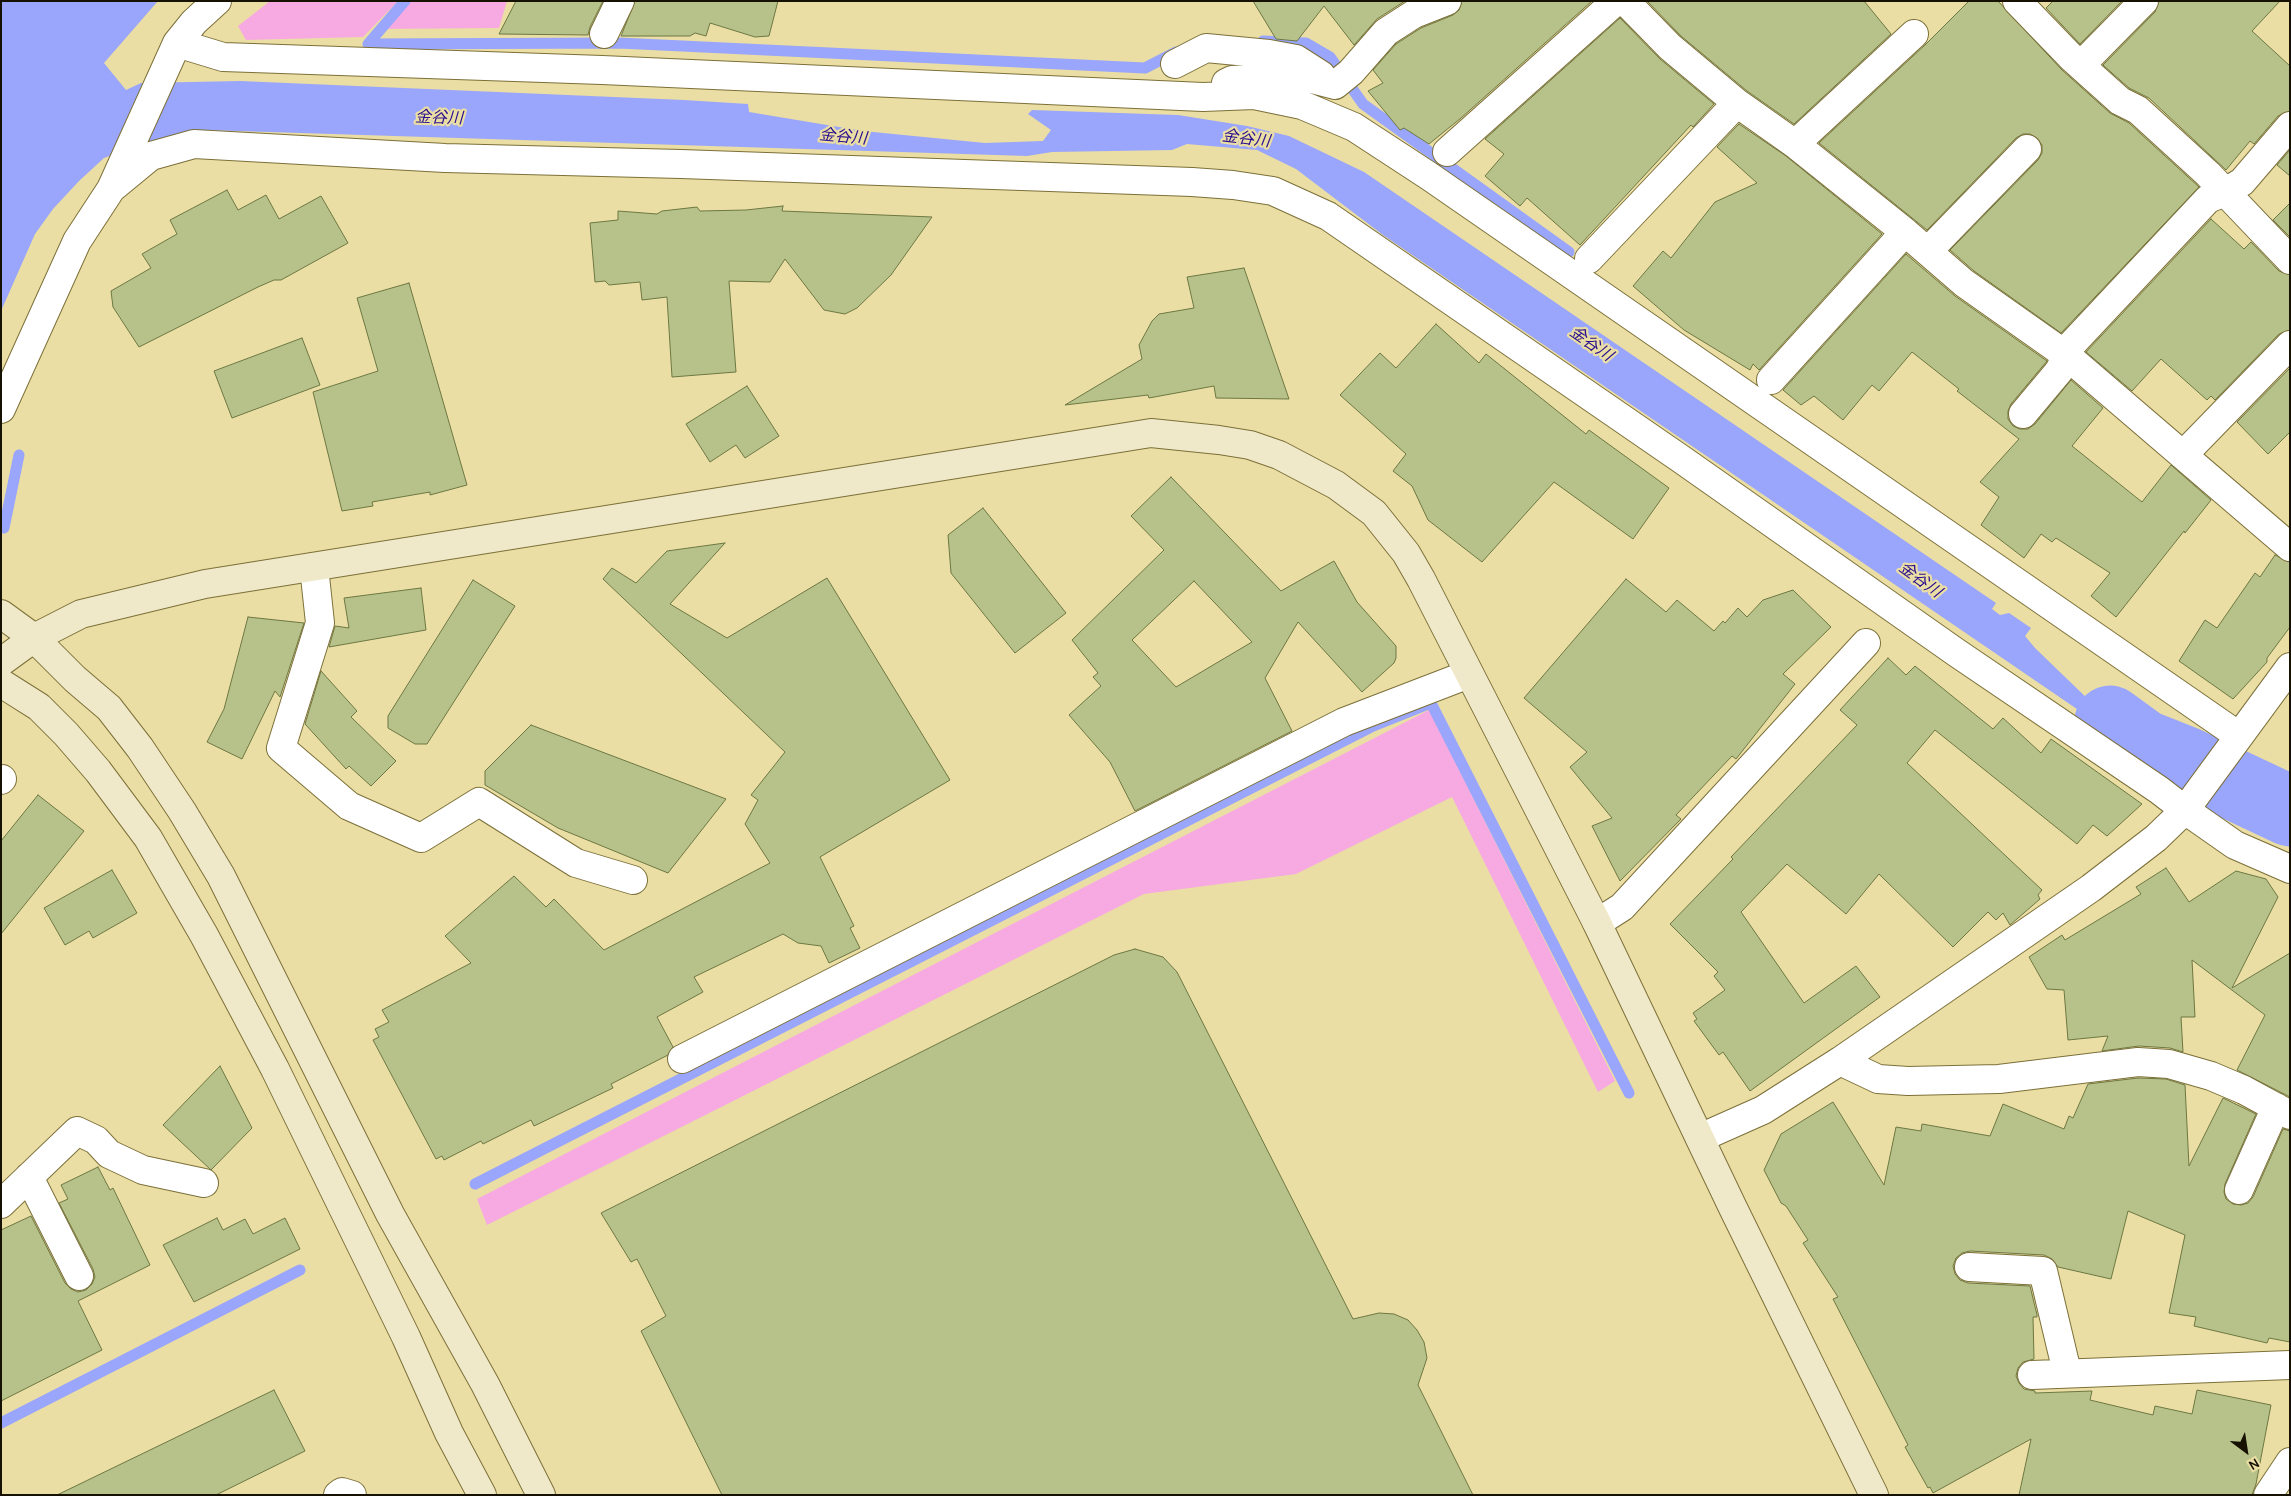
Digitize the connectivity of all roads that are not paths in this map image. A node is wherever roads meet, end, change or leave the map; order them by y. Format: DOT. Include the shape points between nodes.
graph roads {
  1 [pos="217,1"];
  2 [pos="620,1"];
  3 [pos="1447,1"];
  4 [pos="1616,1"];
  5 [pos="1625,1"];
  6 [pos="2017,1"];
  7 [pos="2144,1"];
  8 [pos="604,34"];
  9 [pos="1914,34"];
  10 [pos="172,54"];
  11 [pos="1175,64"];
  12 [pos="2081,65"];
  13 [pos="1343,79"];
  14 [pos="1204,97"];
  15 [pos="1737,103"];
  16 [pos="2290,126"];
  17 [pos="1795,144"];
  18 [pos="2027,149"];
  19 [pos="1447,152"];
  20 [pos="111,190"];
  21 [pos="2225,192"];
  22 [pos="1905,232"];
  23 [pos="1928,251"];
  24 [pos="1589,259"];
  25 [pos="2290,260"];
  26 [pos="2290,345"];
  27 [pos="2066,355"];
  28 [pos="1771,380"];
  29 [pos="1,409"];
  30 [pos="2023,414"];
  31 [pos="2183,455"];
  32 [pos="2290,547"];
  33 [pos="314,567"];
  34 [pos="1,614"];
  35 [pos="34,638"];
  36 [pos="1866,643"];
  37 [pos="1,662"];
  38 [pos="2290,667"];
  39 [pos="1469,674"];
  40 [pos="1,683"];
  41 [pos="2235,742"];
  42 [pos="2191,802"];
  43 [pos="2290,869"];
  44 [pos="633,880"];
  45 [pos="1596,923"];
  46 [pos="682,1059"];
  47 [pos="1840,1062"];
  48 [pos="2283,1111"];
  49 [pos="1700,1138"];
  50 [pos="30,1177"];
  51 [pos="204,1184"];
  52 [pos="2239,1190"];
  53 [pos="1,1204"];
  54 [pos="1969,1267"];
  55 [pos="79,1276"];
  56 [pos="2290,1365"];
  57 [pos="2068,1372"];
  58 [pos="2032,1374"];
  59 [pos="2290,1462"];
  60 [pos="338,1495"];
  61 [pos="352,1495"];
  62 [pos="482,1495"];
  63 [pos="541,1495"];
  64 [pos="1874,1495"];
  65 [pos="2268,1495"];
  1 -- 10 [label="street" via="194,22"];
  2 -- 8 [label="street"];
  3 -- 13 [label="street" via="1414,14 1386,32"];
  4 -- 19 [label="street"];
  5 -- 15 [label="street" via="1670,47"];
  6 -- 12 [label="street"];
  7 -- 12 [label="street"];
  9 -- 17 [label="street"];
  10 -- 14 [label="street"];
  10 -- 20 [label="street"];
  11 -- 13 [label="street" via="1206,48 1296,59"];
  12 -- 21 [label="street" via="2120,102 2138,110"];
  13 -- 14 [label="street" via="1232,80"];
  14 -- 41 [label="street" via="1254,95 1302,105 1354,127 1438,182"];
  15 -- 17 [label="street"];
  15 -- 24 [label="street"];
  16 -- 21 [label="street" via="2242,182"];
  17 -- 22 [label="street"];
  18 -- 23 [label="street"];
  20 -- 29 [label="street" via="77,241"];
  20 -- 42 [label="street" via="151,156 194,144 445,158 1192,182 1273,191 1328,216 1949,647 2160,790"];
  21 -- 25 [label="street"];
  21 -- 27 [label="street" via="2208,199 2072,344"];
  22 -- 23 [label="street"];
  22 -- 28 [label="street"];
  23 -- 27 [label="street" via="1964,283"];
  26 -- 31 [label="street"];
  27 -- 30 [label="street" via="2059,371"];
  27 -- 31 [label="street"];
  31 -- 32 [label="street"];
  33 -- 35 [label="street" via="205,584 126,602 81,614"];
  33 -- 39 [label="street" via="1151,433 1190,435 1250,446 1278,455 1336,485 1374,513 1406,553"];
  33 -- 44 [label="street" via="320,623 281,748 349,806 420,838 479,802 576,863"];
  34 -- 35 [label="street"];
  35 -- 37 [label="street"];
  35 -- 63 [label="street" via="109,708 140,748 221,876 390,1214 485,1384"];
  36 -- 45 [label="street" via="1622,907"];
  38 -- 41 [label="street"];
  39 -- 45 [label="street"];
  39 -- 46 [label="street" via="1344,722"];
  40 -- 62 [label="street" via="39,707 66,734 148,838 204,935 274,1069"];
  41 -- 42 [label="street"];
  42 -- 43 [label="street" via="2235,845"];
  42 -- 47 [label="street" via="2156,838 2091,888"];
  45 -- 49 [label="street"];
  47 -- 48 [label="street" via="1878,1079 1916,1081 1999,1079 2138,1062 2169,1064 2211,1076"];
  47 -- 49 [label="street" via="1763,1110"];
  48 -- 52 [label="street"];
  49 -- 64 [label="street"];
  50 -- 51 [label="street" via="77,1131 96,1140 109,1154 143,1170"];
  50 -- 53 [label="street"];
  50 -- 55 [label="street"];
  54 -- 57 [label="street" via="2043,1270"];
  56 -- 57 [label="street"];
  57 -- 58 [label="street"];
  59 -- 65 [label="street"];
  60 -- 61 [label="street" via="342,1492"];
}
